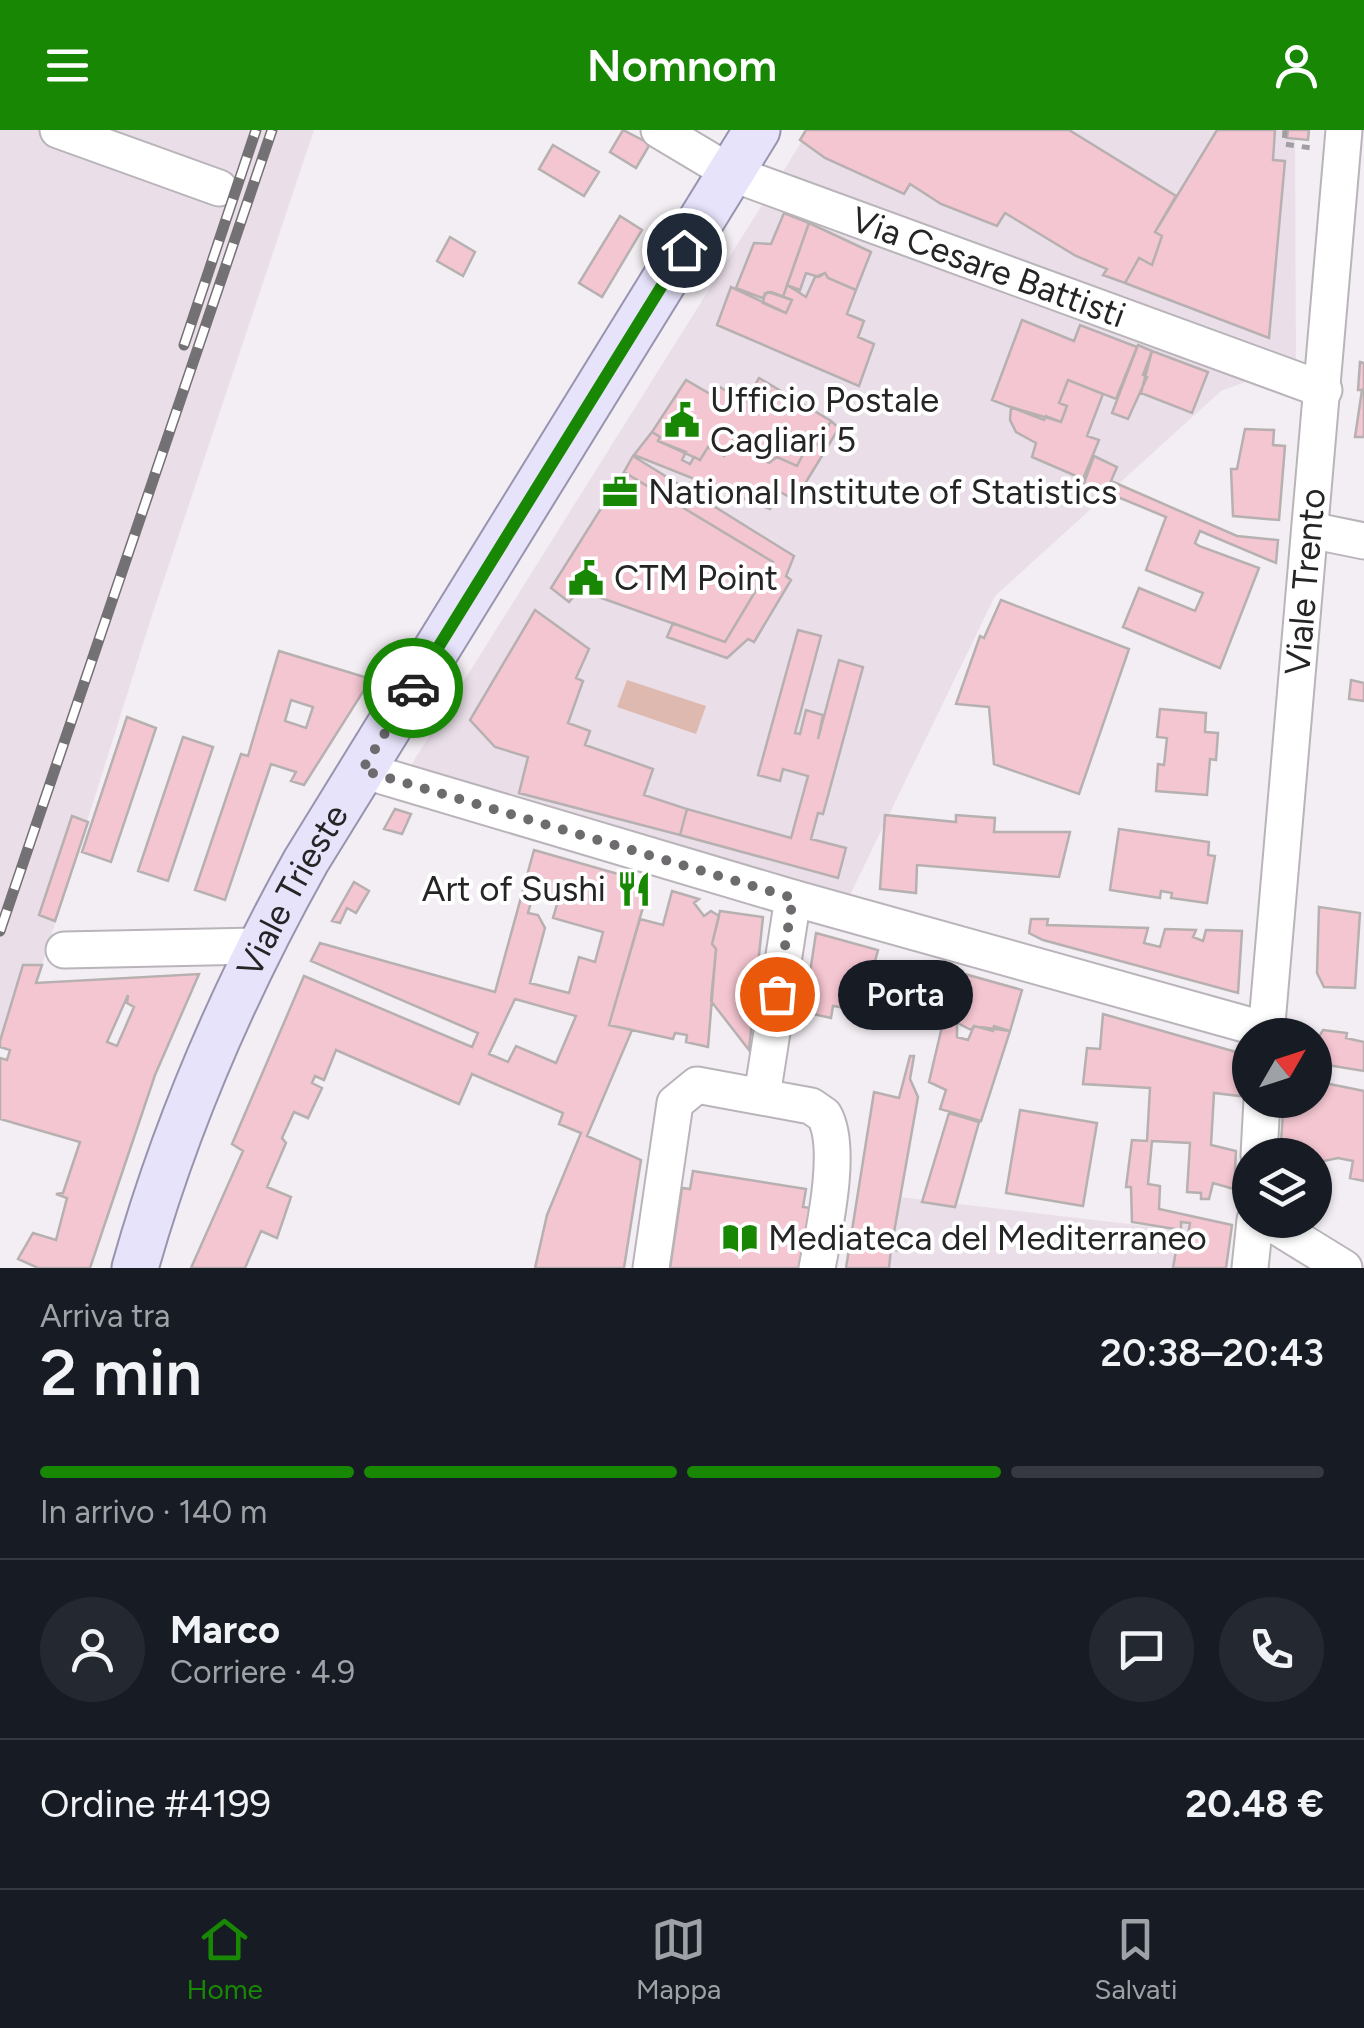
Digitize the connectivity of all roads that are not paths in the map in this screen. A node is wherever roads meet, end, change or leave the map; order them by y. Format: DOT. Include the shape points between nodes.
graph roads {
  1 [pos="58,130"];
  2 [pos="659,130"];
  3 [pos="757,130"];
  4 [pos="1340,145"];
  5 [pos="731,173"];
  6 [pos="218,188"];
  7 [pos="1324,390"];
  8 [pos="1310,530"];
  9 [pos="1363,536"];
  10 [pos="362,770"];
  11 [pos="793,898"];
  12 [pos="259,946"];
  13 [pos="64,950"];
  14 [pos="1267,1018"];
  15 [pos="1232,1023"];
  16 [pos="762,1096"];
  17 [pos="1253,1238"];
  18 [pos="1295,1238"];
  19 [pos="135,1268"];
  20 [pos="651,1268"];
  21 [pos="817,1268"];
  22 [pos="1250,1268"];
  23 [pos="1344,1268"];
  1 -- 6 [label="street"];
  2 -- 5 [label="street, Via Cesare Battisti"];
  3 -- 5 [label="main road, Viale Trieste"];
  4 -- 7 [label="street, Viale Trento"];
  5 -- 7 [label="street, Via Cesare Battisti"];
  5 -- 10 [label="main road, Viale Trieste"];
  7 -- 8 [label="street, Viale Trento"];
  8 -- 9 [label="street"];
  8 -- 14 [label="street, Viale Trento"];
  10 -- 11 [label="street"];
  10 -- 12 [label="main road, Viale Trieste"];
  11 -- 15 [label="street"];
  11 -- 16 [label="street"];
  12 -- 13 [label="street"];
  12 -- 19 [label="main road, Viale Trieste" via="201,1078"];
  16 -- 20 [label="street" via="697,1085 675,1102"];
  16 -- 21 [label="street" via="812,1106 832,1132"];
  17 -- 22 [label="street"];
  18 -- 23 [label="street"];
}
